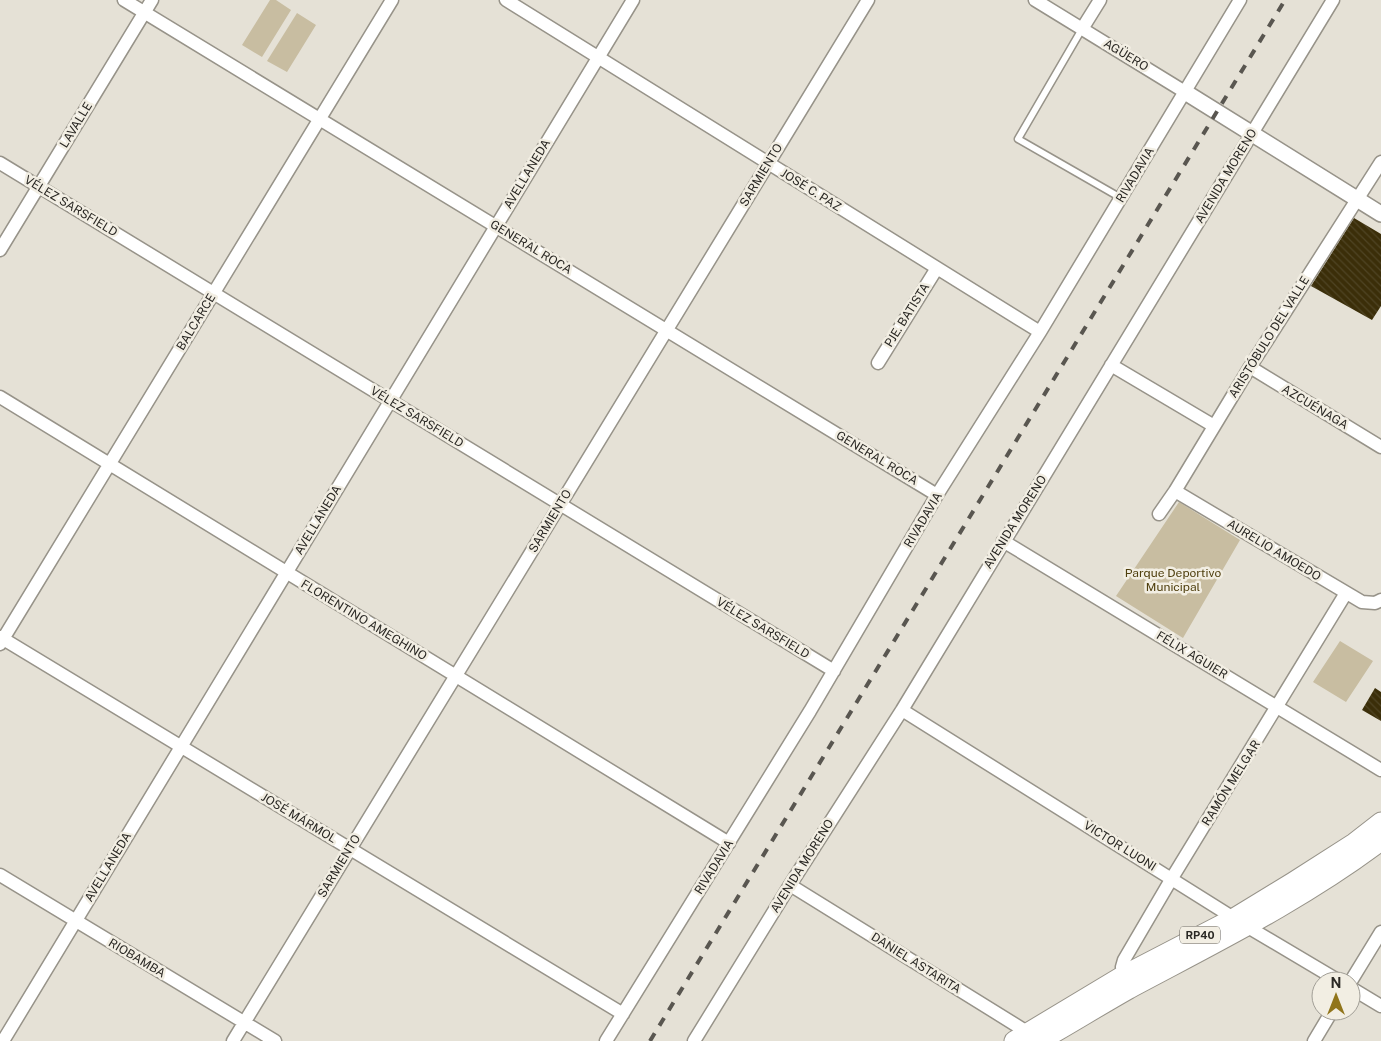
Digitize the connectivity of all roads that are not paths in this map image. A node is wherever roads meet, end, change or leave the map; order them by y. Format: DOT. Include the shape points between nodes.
graph roads {
  1 [pos="124,0"];
  2 [pos="152,0"];
  3 [pos="392,0"];
  4 [pos="506,0"];
  5 [pos="633,0"];
  6 [pos="868,0"];
  7 [pos="1035,0"];
  8 [pos="1100,0"];
  9 [pos="1240,0"];
  10 [pos="1333,0"];
  11 [pos="145,12"];
  12 [pos="1082,29"];
  13 [pos="598,57"];
  14 [pos="1185,92"];
  15 [pos="320,119"];
  16 [pos="1251,134"];
  17 [pos="1381,162"];
  18 [pos="0,163"];
  19 [pos="768,163"];
  20 [pos="38,186"];
  21 [pos="1121,198"];
  22 [pos="1358,199"];
  23 [pos="1381,214"];
  24 [pos="496,226"];
  25 [pos="0,250"];
  26 [pos="937,268"];
  27 [pos="214,293"];
  28 [pos="667,330"];
  29 [pos="1040,332"];
  30 [pos="878,363"];
  31 [pos="1112,365"];
  32 [pos="1250,367"];
  33 [pos="0,398"];
  34 [pos="390,401"];
  35 [pos="1214,426"];
  36 [pos="1381,447"];
  37 [pos="110,465"];
  38 [pos="1175,491"];
  39 [pos="937,495"];
  40 [pos="560,504"];
  41 [pos="1159,514"];
  42 [pos="1003,540"];
  43 [pos="286,572"];
  44 [pos="1346,593"];
  45 [pos="1378,602"];
  46 [pos="1,640"];
  47 [pos="834,671"];
  48 [pos="456,676"];
  49 [pos="1278,707"];
  50 [pos="902,710"];
  51 [pos="181,747"];
  52 [pos="1381,770"];
  53 [pos="1381,822"];
  54 [pos="1381,841"];
  55 [pos="728,843"];
  56 [pos="350,849"];
  57 [pos="0,875"];
  58 [pos="1172,878"];
  59 [pos="790,885"];
  60 [pos="76,921"];
  61 [pos="1241,922"];
  62 [pos="1381,932"];
  63 [pos="1322,971"];
  64 [pos="1357,971"];
  65 [pos="1124,975"];
  66 [pos="1361,994"];
  67 [pos="1381,1006"];
  68 [pos="623,1014"];
  69 [pos="1326,1021"];
  70 [pos="244,1022"];
  71 [pos="1033,1039"];
  72 [pos="3,1041"];
  73 [pos="233,1041"];
  74 [pos="275,1041"];
  75 [pos="606,1041"];
  76 [pos="694,1041"];
  77 [pos="1314,1041"];
  1 -- 11 [label="street, GENERAL ROCA"];
  2 -- 11 [label="street, LAVALLE"];
  3 -- 15 [label="street, BALCARCE"];
  4 -- 13 [label="street, JOSÉ C. PAZ"];
  5 -- 13 [label="street, AVELLANEDA"];
  6 -- 19 [label="street, SARMIENTO"];
  7 -- 12 [label="street, AGÜERO"];
  8 -- 12 [label="street"];
  9 -- 14 [label="street, RIVADAVIA"];
  10 -- 16 [label="street, AVENIDA MORENO"];
  11 -- 15 [label="street, GENERAL ROCA"];
  11 -- 20 [label="street, LAVALLE"];
  12 -- 14 [label="street, AGÜERO"];
  12 -- 21 [label="lane" via="1018,139"];
  13 -- 19 [label="street, JOSÉ C. PAZ"];
  13 -- 24 [label="street, AVELLANEDA"];
  14 -- 16 [label="street, AGÜERO"];
  14 -- 21 [label="street, RIVADAVIA"];
  15 -- 24 [label="street, GENERAL ROCA"];
  15 -- 27 [label="street, BALCARCE"];
  16 -- 22 [label="street, AGÜERO"];
  16 -- 31 [label="street, AVENIDA MORENO"];
  17 -- 22 [label="street, ARISTÓBULO DEL VALLE"];
  18 -- 20 [label="street, VÉLEZ SARSFIELD"];
  19 -- 26 [label="street, JOSÉ C. PAZ"];
  19 -- 28 [label="street, SARMIENTO"];
  20 -- 25 [label="street, LAVALLE"];
  20 -- 27 [label="street, VÉLEZ SARSFIELD"];
  21 -- 29 [label="street, RIVADAVIA"];
  22 -- 23 [label="street, AGÜERO"];
  22 -- 32 [label="street, ARISTÓBULO DEL VALLE"];
  24 -- 28 [label="street, GENERAL ROCA"];
  24 -- 34 [label="street, AVELLANEDA"];
  26 -- 29 [label="street, JOSÉ C. PAZ"];
  26 -- 30 [label="street, PJE. BATISTA"];
  27 -- 34 [label="street, VÉLEZ SARSFIELD"];
  27 -- 37 [label="street, BALCARCE"];
  28 -- 39 [label="street, GENERAL ROCA"];
  28 -- 40 [label="street, SARMIENTO"];
  29 -- 39 [label="street, RIVADAVIA"];
  31 -- 35 [label="street"];
  31 -- 42 [label="street, AVENIDA MORENO"];
  32 -- 35 [label="street, ARISTÓBULO DEL VALLE"];
  32 -- 36 [label="street, AZCUÉNAGA"];
  33 -- 37 [label="street, FLORENTINO AMEGHINO"];
  34 -- 40 [label="street, VÉLEZ SARSFIELD"];
  34 -- 43 [label="street, AVELLANEDA"];
  35 -- 38 [label="street, ARISTÓBULO DEL VALLE"];
  37 -- 43 [label="street, FLORENTINO AMEGHINO"];
  37 -- 46 [label="street, BALCARCE"];
  38 -- 41 [label="street, ARISTÓBULO DEL VALLE"];
  38 -- 44 [label="street, AURELIO AMOEDO"];
  39 -- 47 [label="street, RIVADAVIA"];
  40 -- 47 [label="street, VÉLEZ SARSFIELD"];
  40 -- 48 [label="street, SARMIENTO"];
  42 -- 49 [label="street, FÉLIX AGUIER"];
  42 -- 50 [label="street, AVENIDA MORENO"];
  43 -- 48 [label="street, FLORENTINO AMEGHINO"];
  43 -- 51 [label="street, AVELLANEDA"];
  44 -- 45 [label="street, AURELIO AMOEDO" via="1362,602"];
  44 -- 49 [label="street, RAMÓN MELGAR"];
  46 -- 51 [label="street, JOSÉ MÁRMOL"];
  47 -- 55 [label="street, RIVADAVIA"];
  48 -- 55 [label="street, FLORENTINO AMEGHINO"];
  48 -- 56 [label="street, SARMIENTO"];
  49 -- 52 [label="street, FÉLIX AGUIER"];
  49 -- 58 [label="street, RAMÓN MELGAR"];
  50 -- 58 [label="street, VICTOR LUONI"];
  50 -- 59 [label="street, AVENIDA MORENO"];
  51 -- 56 [label="street, JOSÉ MÁRMOL"];
  51 -- 60 [label="street, AVELLANEDA"];
  53 -- 61 [label="main road, RP40"];
  54 -- 61 [label="main road, RP40" via="1306,892"];
  55 -- 68 [label="street, RIVADAVIA"];
  56 -- 68 [label="street, JOSÉ MÁRMOL"];
  56 -- 70 [label="street, SARMIENTO"];
  57 -- 60 [label="street, RIOBAMBA"];
  58 -- 61 [label="street, VICTOR LUONI"];
  58 -- 65 [label="street, RAMÓN MELGAR" via="1124,960"];
  59 -- 71 [label="street, DANIEL ASTARITA"];
  59 -- 76 [label="street, AVENIDA MORENO"];
  60 -- 70 [label="street, RIOBAMBA"];
  60 -- 72 [label="street, AVELLANEDA"];
  61 -- 63 [label="street, VICTOR LUONI"];
  61 -- 65 [label="main road, RP40"];
  61 -- 71 [label="main road, RP40" via="1126,991"];
  62 -- 64 [label="street"];
  65 -- 71 [label="main road, RP40"];
  66 -- 67 [label="street"];
  68 -- 75 [label="street, RIVADAVIA"];
  69 -- 77 [label="street"];
  70 -- 73 [label="street, SARMIENTO"];
  70 -- 74 [label="street, RIOBAMBA"];
}
